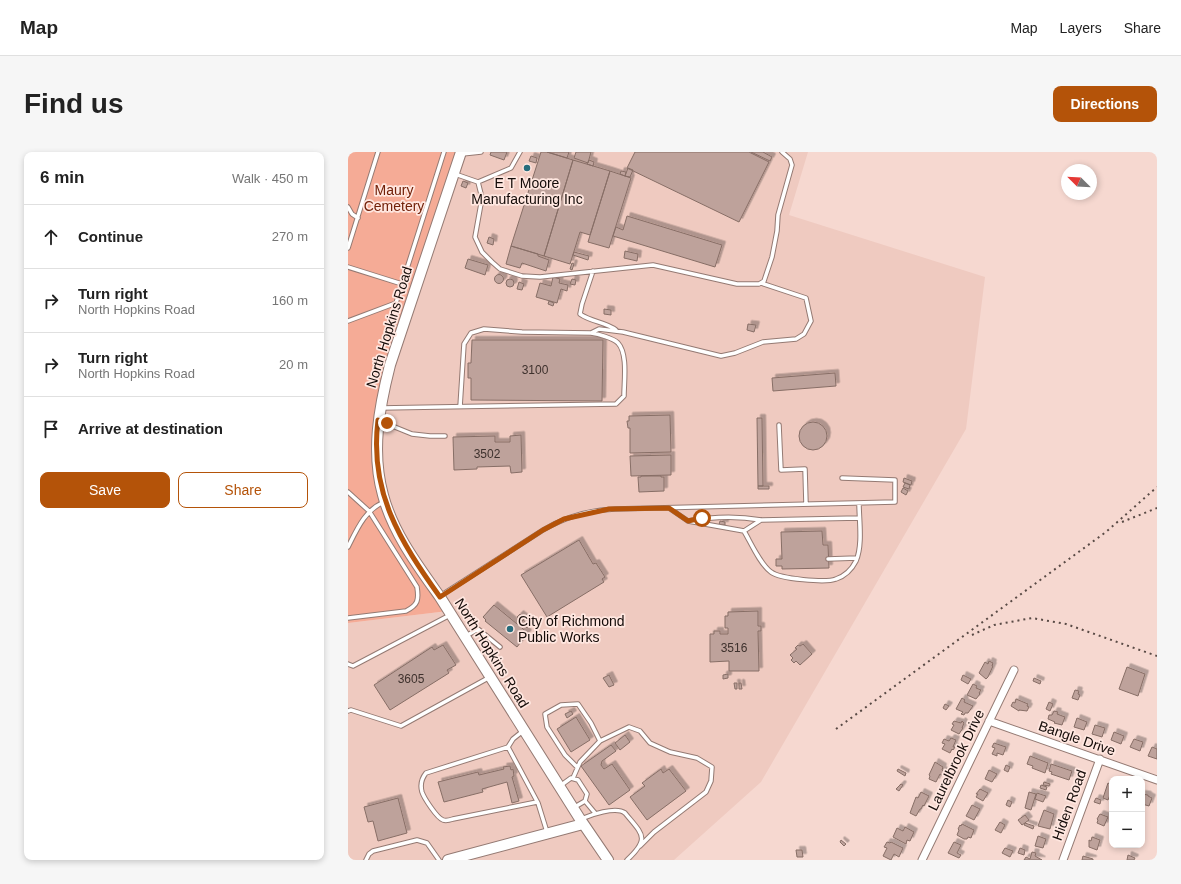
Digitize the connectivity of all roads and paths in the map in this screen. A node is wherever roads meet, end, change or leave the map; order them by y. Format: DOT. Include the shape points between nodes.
graph roads {
  1 [pos="378,152"];
  2 [pos="444,152"];
  3 [pos="481,152"];
  4 [pos="520,152"];
  5 [pos="782,152"];
  6 [pos="461,153"];
  7 [pos="454,173"];
  8 [pos="478,182"];
  9 [pos="348,207"];
  10 [pos="358,218"];
  11 [pos="348,248"];
  12 [pos="348,267"];
  13 [pos="593,271"];
  14 [pos="761,283"];
  15 [pos="402,284"];
  16 [pos="348,321"];
  17 [pos="617,331"];
  18 [pos="591,333"];
  19 [pos="460,407"];
  20 [pos="380,408"];
  21 [pos="378,420"];
  22 [pos="780,425"];
  23 [pos="445,436"];
  24 [pos="842,478"];
  25 [pos="348,492"];
  26 [pos="385,501"];
  27 [pos="859,503"];
  28 [pos="806,504"];
  29 [pos="669,508"];
  30 [pos="369,511"];
  31 [pos="859,518"];
  32 [pos="761,520"];
  33 [pos="688,521"];
  34 [pos="744,531"];
  35 [pos="348,547"];
  36 [pos="857,558"];
  37 [pos="828,559"];
  38 [pos="440,597"];
  39 [pos="451,614"];
  40 [pos="348,618"];
  41 [pos="465,637"];
  42 [pos="500,647"];
  43 [pos="348,664"];
  44 [pos="1014,670"];
  45 [pos="490,677"];
  46 [pos="348,712"];
  47 [pos="989,721"];
  48 [pos="524,730"];
  49 [pos="600,741"];
  50 [pos="508,747"];
  51 [pos="1100,760"];
  52 [pos="577,767"];
  53 [pos="573,778"];
  54 [pos="1157,780"];
  55 [pos="559,786"];
  56 [pos="585,801"];
  57 [pos="537,802"];
  58 [pos="572,808"];
  59 [pos="595,813"];
  60 [pos="581,822"];
  61 [pos="547,834"];
  62 [pos="640,846"];
  63 [pos="366,860"];
  64 [pos="439,860"];
  65 [pos="448,860"];
  66 [pos="608,860"];
  67 [pos="627,860"];
  68 [pos="922,860"];
  69 [pos="1063,860"];
  1 -- 10 [label="lane"];
  2 -- 15 [label="lane"];
  3 -- 6 [label="lane"];
  4 -- 8 [label="lane" via="511,168"];
  5 -- 14 [label="lane" via="790,159 792,165 778,215 772,257"];
  6 -- 7 [label="main road, North Hopkins Road"];
  7 -- 8 [label="lane"];
  7 -- 20 [label="main road, North Hopkins Road" via="390,365"];
  8 -- 13 [label="lane" via="482,198 476,237 482,252 500,269 522,276 540,277"];
  9 -- 10 [label="lane"];
  10 -- 11 [label="lane"];
  12 -- 15 [label="lane"];
  13 -- 14 [label="lane" via="653,265 726,282"];
  13 -- 17 [label="lane" via="580,314"];
  14 -- 17 [label="lane" via="806,298 811,321 804,334 796,338 763,342 721,356"];
  15 -- 16 [label="lane" via="396,303"];
  17 -- 18 [label="lane" via="599,329"];
  18 -- 19 [label="lane" via="484,329 471,333 464,344"];
  18 -- 19 [label="lane" via="617,342 624,354 624,396 616,404"];
  19 -- 20 [label="lane"];
  20 -- 21 [label="main road, North Hopkins Road"];
  21 -- 23 [label="lane" via="412,434"];
  21 -- 26 [label="main road, North Hopkins Road" via="377,463"];
  22 -- 28 [label="lane" via="781,470 805,469"];
  24 -- 27 [label="lane" via="895,480 895,502"];
  25 -- 30 [label="lane"];
  26 -- 30 [label="lane"];
  26 -- 38 [label="main road, North Hopkins Road" via="410,553"];
  27 -- 28 [label="lane"];
  27 -- 31 [label="lane"];
  28 -- 29 [label="lane"];
  29 -- 33 [label="lane"];
  29 -- 38 [label="lane" via="609,509 564,519"];
  30 -- 35 [label="lane"];
  30 -- 40 [label="lane" via="418,587 418,599 412,608 406,611"];
  31 -- 32 [label="lane"];
  31 -- 36 [label="lane" via="860,549"];
  32 -- 33 [label="lane" via="702,518"];
  32 -- 34 [label="lane"];
  33 -- 34 [label="lane"];
  34 -- 36 [label="lane" via="765,566 782,578 837,579 851,569"];
  36 -- 37 [label="lane"];
  38 -- 39 [label="main road, North Hopkins Road"];
  39 -- 41 [label="main road, North Hopkins Road"];
  39 -- 43 [label="lane" via="353,666"];
  41 -- 42 [label="lane" via="478,629"];
  41 -- 45 [label="main road, North Hopkins Road"];
  44 -- 47 [label="street, Laurelbrook Drive"];
  45 -- 46 [label="lane" via="401,726 352,710"];
  45 -- 48 [label="main road, North Hopkins Road"];
  47 -- 51 [label="street, Bangle Drive"];
  47 -- 68 [label="street, Laurelbrook Drive"];
  48 -- 50 [label="lane"];
  48 -- 55 [label="main road, North Hopkins Road"];
  49 -- 52 [label="lane"];
  49 -- 52 [label="lane" via="578,704 561,705 545,714 551,733 565,755"];
  49 -- 62 [label="lane" via="629,727 640,731 650,743 670,752 697,758 712,768 711,781 706,792"];
  50 -- 57 [label="lane"];
  50 -- 57 [label="lane" via="426,773 421,783 422,791 437,816 443,820"];
  51 -- 54 [label="street, Bangle Drive"];
  51 -- 69 [label="street, Hiden Road"];
  52 -- 53 [label="lane"];
  53 -- 55 [label="lane"];
  53 -- 56 [label="lane" via="578,780 587,794"];
  55 -- 58 [label="main road, North Hopkins Road"];
  56 -- 58 [label="lane"];
  56 -- 59 [label="lane"];
  57 -- 61 [label="lane"];
  58 -- 60 [label="main road, North Hopkins Road"];
  59 -- 60 [label="lane"];
  59 -- 62 [label="lane" via="625,813 641,833 643,838"];
  60 -- 61 [label="main road"];
  60 -- 66 [label="main road, North Hopkins Road"];
  61 -- 65 [label="main road"];
  62 -- 67 [label="lane"];
  63 -- 64 [label="lane" via="373,851 417,840 427,843"];
}
